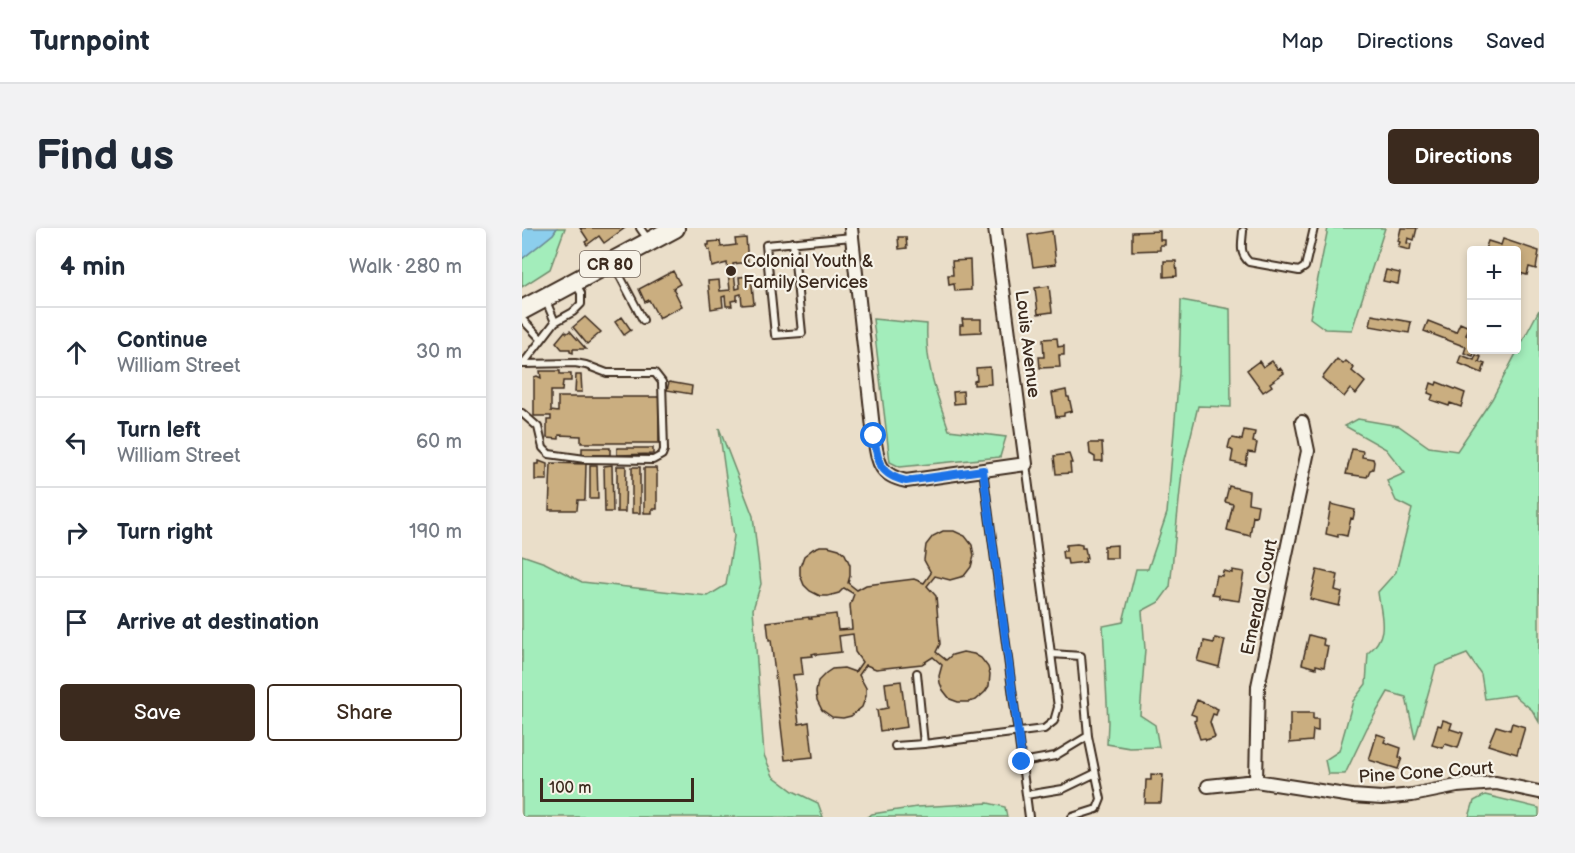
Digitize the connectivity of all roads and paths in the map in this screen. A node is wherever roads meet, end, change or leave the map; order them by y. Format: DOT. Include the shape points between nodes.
graph roads {
  1 [pos="674,228"];
  2 [pos="995,228"];
  3 [pos="1314,228"];
  4 [pos="1243,231"];
  5 [pos="852,232"];
  6 [pos="644,235"];
  7 [pos="793,242"];
  8 [pos="612,262"];
  9 [pos="575,282"];
  10 [pos="545,298"];
  11 [pos="522,310"];
  12 [pos="522,319"];
  13 [pos="643,320"];
  14 [pos="555,322"];
  15 [pos="541,339"];
  16 [pos="523,364"];
  17 [pos="522,413"];
  18 [pos="1302,422"];
  19 [pos="1026,464"];
  20 [pos="983,470"];
  21 [pos="1052,654"];
  22 [pos="917,673"];
  23 [pos="1018,734"];
  24 [pos="1088,736"];
  25 [pos="924,744"];
  26 [pos="895,746"];
  27 [pos="1022,762"];
  28 [pos="1094,774"];
  29 [pos="1256,781"];
  30 [pos="1208,786"];
  31 [pos="1539,792"];
  32 [pos="1026,795"];
  33 [pos="1029,817"];
  34 [pos="1072,817"];
  1 -- 6 [label="main road, CR 80"];
  2 -- 19 [label="street, Louis Avenue"];
  3 -- 4 [label="lane" via="1305,267 1299,271 1249,262 1241,251"];
  5 -- 7 [label="lane"];
  5 -- 20 [label="street" via="879,464 894,478 906,481"];
  6 -- 8 [label="main road, CR 80"];
  7 -- 7 [label="lane" via="766,245 775,335 802,333"];
  8 -- 9 [label="main road, CR 80"];
  8 -- 13 [label="lane"];
  9 -- 10 [label="main road, CR 80"];
  9 -- 14 [label="lane" via="581,304"];
  10 -- 11 [label="main road, CR 80"];
  10 -- 14 [label="lane"];
  12 -- 15 [label="lane"];
  14 -- 15 [label="lane"];
  15 -- 16 [label="lane"];
  16 -- 17 [label="lane" via="575,363 606,373 655,373 662,382 664,450 653,460 549,454 543,448 538,427"];
  18 -- 29 [label="street, Emerald Court" via="1308,451 1258,686"];
  19 -- 20 [label="street"];
  19 -- 21 [label="lane"];
  20 -- 23 [label="lane"];
  21 -- 23 [label="lane" via="1058,707 1054,721 1044,729"];
  21 -- 24 [label="lane" via="1081,656"];
  22 -- 25 [label="lane"];
  23 -- 25 [label="lane"];
  23 -- 27 [label="lane"];
  24 -- 27 [label="lane" via="1054,756"];
  24 -- 28 [label="lane"];
  25 -- 26 [label="lane"];
  27 -- 32 [label="lane"];
  28 -- 32 [label="lane" via="1063,789"];
  28 -- 34 [label="lane" via="1101,799 1096,809"];
  29 -- 30 [label="street, Pine Cone Court"];
  29 -- 31 [label="street, Pine Cone Court" via="1382,798 1496,783"];
  32 -- 33 [label="lane"];
}
